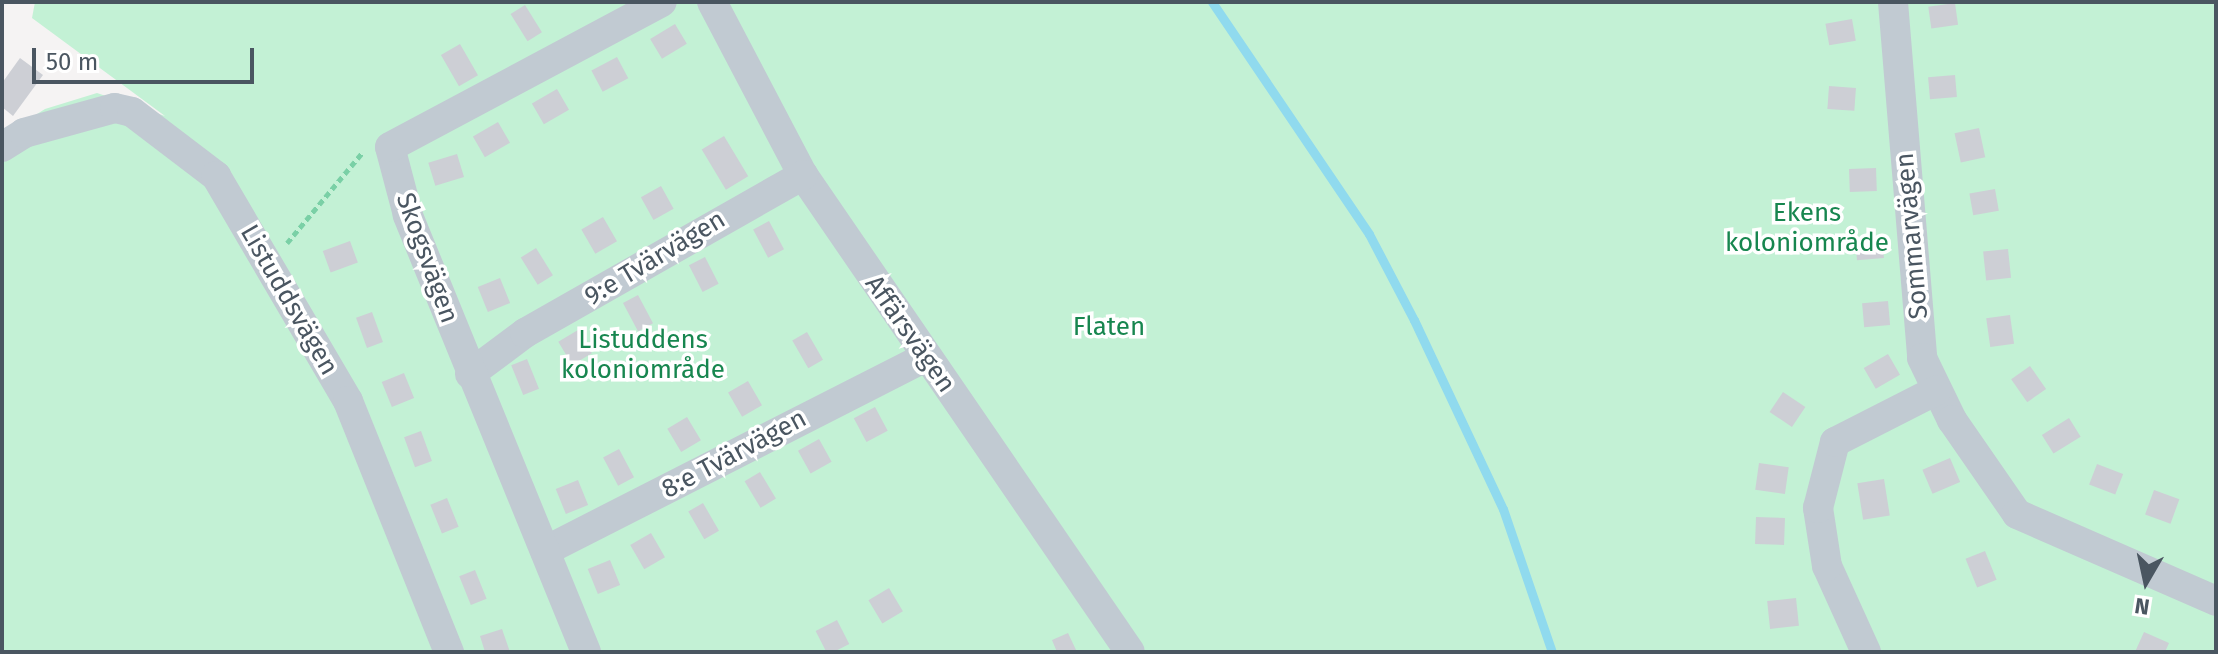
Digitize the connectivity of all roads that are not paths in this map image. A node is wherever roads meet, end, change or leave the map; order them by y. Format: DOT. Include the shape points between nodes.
graph roads {
  1 [pos="662,2"];
  2 [pos="712,2"];
  3 [pos="1893,2"];
  4 [pos="2,147"];
  5 [pos="803,175"];
  6 [pos="923,358"];
  7 [pos="470,374"];
  8 [pos="1937,390"];
  9 [pos="545,551"];
  10 [pos="2216,601"];
  11 [pos="449,652"];
  12 [pos="586,652"];
  13 [pos="1130,652"];
  14 [pos="1866,652"];
  1 -- 7 [label="street, Skogsvägen" via="390,147 408,215"];
  2 -- 5 [label="street, Affärsvägen"];
  3 -- 8 [label="street, Sommarvägen" via="1906,225 1922,358"];
  4 -- 11 [label="street, Listuddsvägen" via="115,108 132,112 216,176 348,401"];
  5 -- 6 [label="street, Affärsvägen"];
  5 -- 7 [label="street, 9:e Tvärvägen" via="525,333"];
  6 -- 9 [label="street, 8:e Tvärvägen"];
  6 -- 13 [label="street, Affärsvägen"];
  7 -- 9 [label="street, Skogsvägen"];
  8 -- 10 [label="street, Sommarvägen" via="2017,514"];
  8 -- 14 [label="street" via="1835,442 1818,508 1827,566"];
  9 -- 12 [label="street, Skogsvägen"];
}
